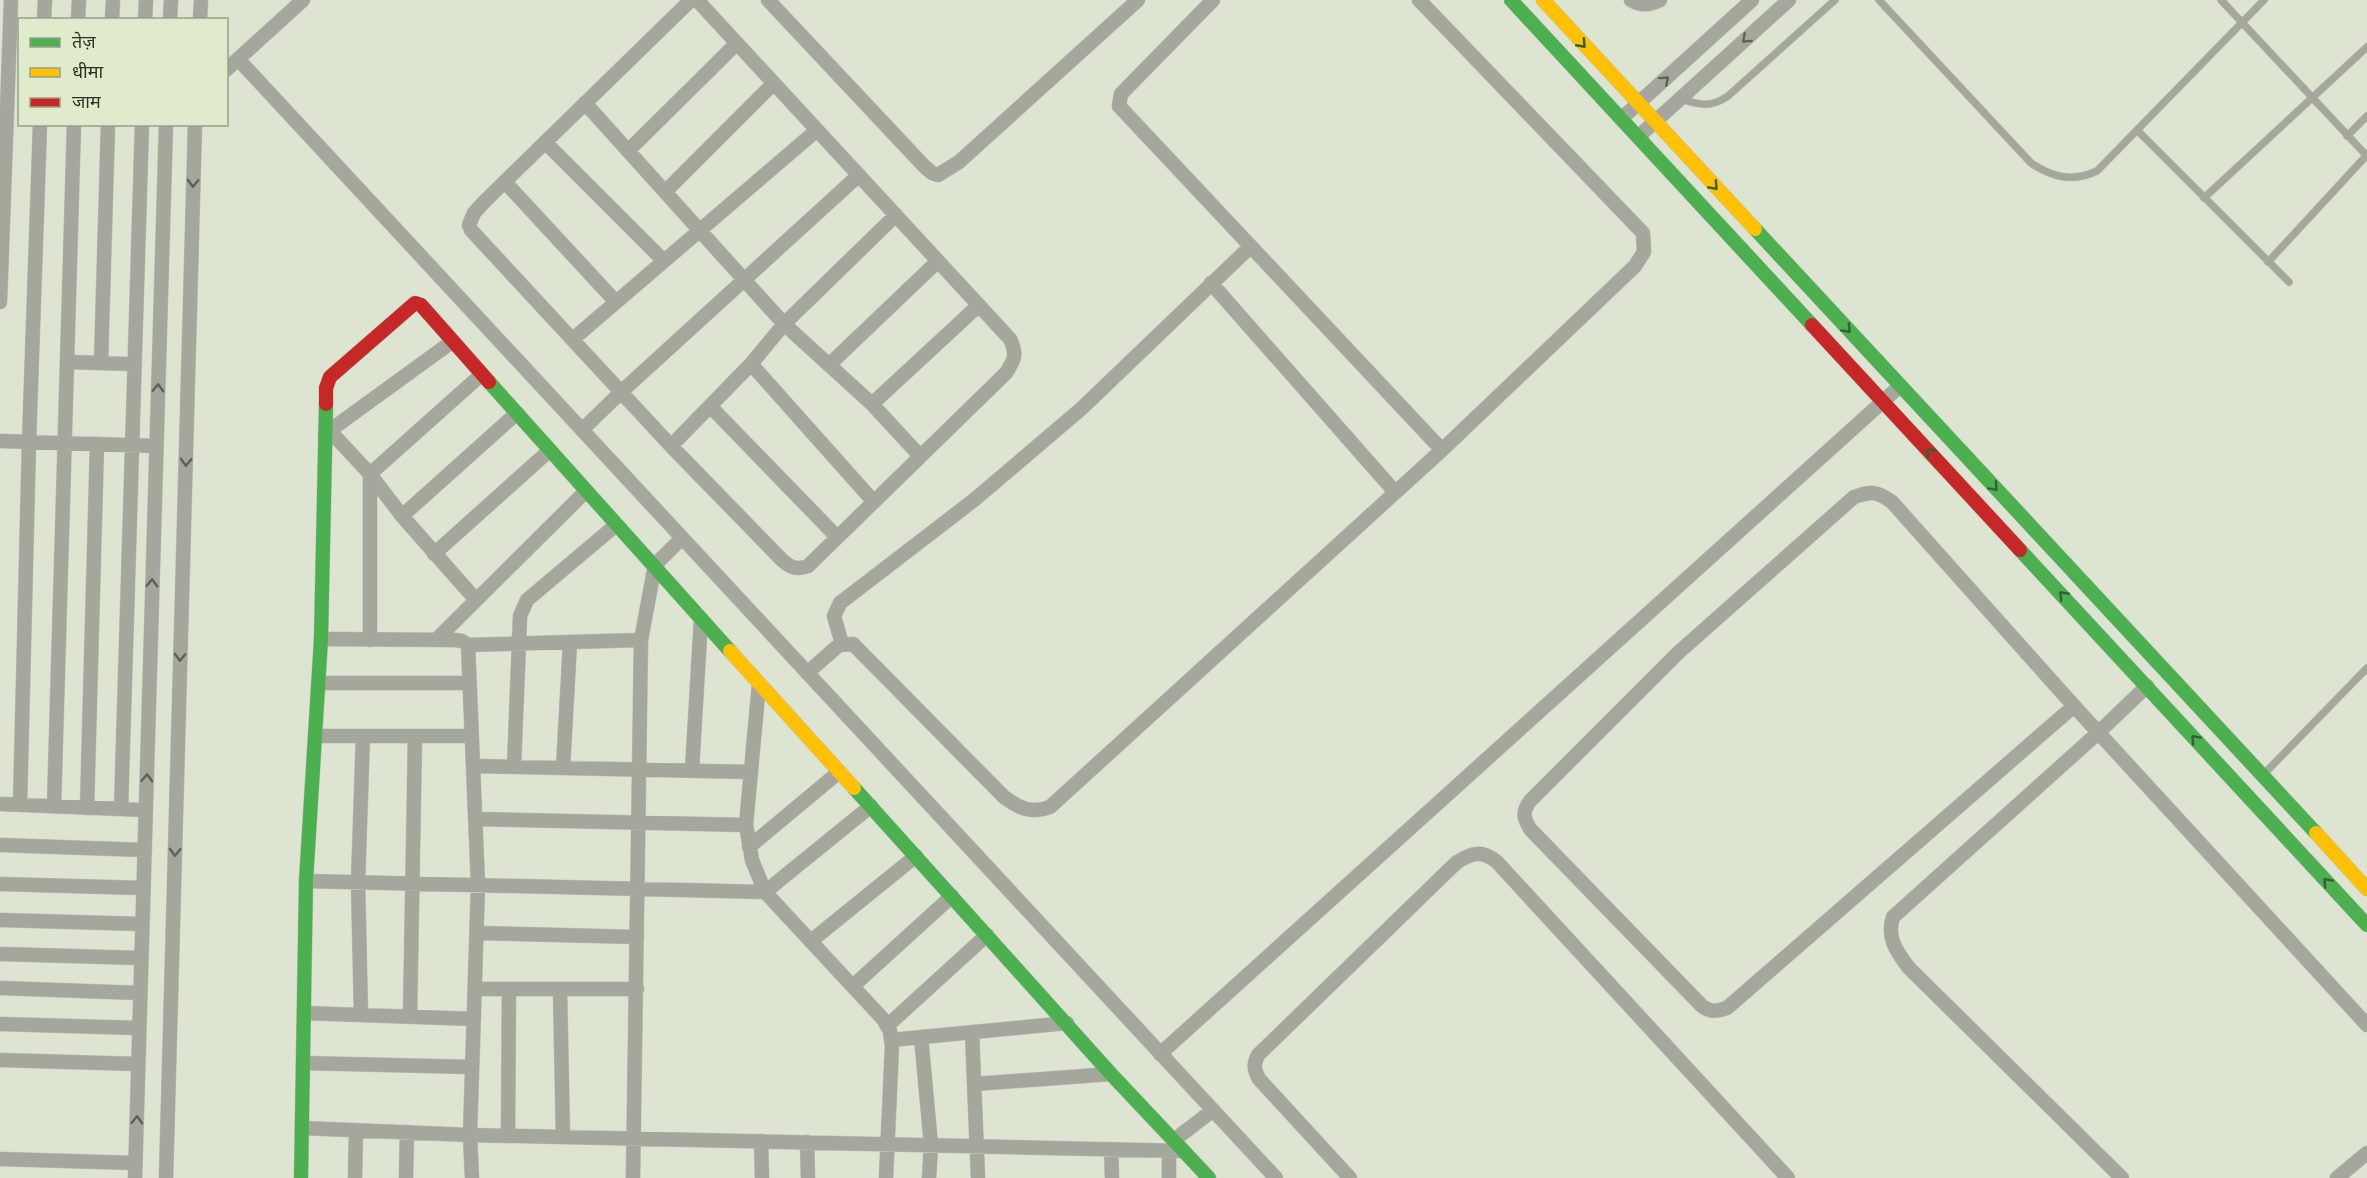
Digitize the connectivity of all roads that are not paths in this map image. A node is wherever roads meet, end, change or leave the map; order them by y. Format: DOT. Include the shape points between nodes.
graph roads {
  1 [pos="11,0"];
  2 [pos="45,0"];
  3 [pos="79,0"];
  4 [pos="113,0"];
  5 [pos="146,0"];
  6 [pos="171,0"];
  7 [pos="201,0"];
  8 [pos="303,0"];
  9 [pos="691,0"];
  10 [pos="697,0"];
  11 [pos="768,0"];
  12 [pos="1138,0"];
  13 [pos="1213,0"];
  14 [pos="1419,0"];
  15 [pos="1511,0"];
  16 [pos="1543,0"];
  17 [pos="1631,0"];
  18 [pos="1660,0"];
  19 [pos="1752,0"];
  20 [pos="1789,0"];
  21 [pos="1834,0"];
  22 [pos="1879,0"];
  23 [pos="2221,0"];
  24 [pos="2264,0"];
  25 [pos="44,18"];
  26 [pos="78,18"];
  27 [pos="112,18"];
  28 [pos="145,18"];
  29 [pos="170,18"];
  30 [pos="200,18"];
  31 [pos="2242,23"];
  32 [pos="736,43"];
  33 [pos="2367,47"];
  34 [pos="238,59"];
  35 [pos="228,68"];
  36 [pos="9,81"];
  37 [pos="774,83"];
  38 [pos="2312,98"];
  39 [pos="1681,99"];
  40 [pos="585,103"];
  41 [pos="1638,104"];
  42 [pos="2367,117"];
  43 [pos="1622,119"];
  44 [pos="1655,123"];
  45 [pos="40,126"];
  46 [pos="74,126"];
  47 [pos="108,126"];
  48 [pos="142,126"];
  49 [pos="166,126"];
  50 [pos="195,126"];
  51 [pos="817,130"];
  52 [pos="2137,130"];
  53 [pos="2347,135"];
  54 [pos="1638,137"];
  55 [pos="545,142"];
  56 [pos="628,151"];
  57 [pos="2367,156"];
  58 [pos="859,175"];
  59 [pos="506,182"];
  60 [pos="665,192"];
  61 [pos="2204,198"];
  62 [pos="896,215"];
  63 [pos="700,230"];
  64 [pos="1250,247"];
  65 [pos="664,261"];
  66 [pos="938,261"];
  67 [pos="2268,262"];
  68 [pos="745,280"];
  69 [pos="2289,282"];
  70 [pos="1211,283"];
  71 [pos="0,302"];
  72 [pos="616,302"];
  73 [pos="979,305"];
  74 [pos="784,324"];
  75 [pos="573,339"];
  76 [pos="453,341"];
  77 [pos="68,362"];
  78 [pos="101,363"];
  79 [pos="134,364"];
  80 [pos="751,364"];
  81 [pos="830,364"];
  82 [pos="482,374"];
  83 [pos="1900,386"];
  84 [pos="620,393"];
  85 [pos="1883,401"];
  86 [pos="872,404"];
  87 [pos="710,406"];
  88 [pos="517,413"];
  89 [pos="582,430"];
  90 [pos="327,432"];
  91 [pos="0,441"];
  92 [pos="29,442"];
  93 [pos="65,443"];
  94 [pos="97,444"];
  95 [pos="131,446"];
  96 [pos="156,446"];
  97 [pos="670,447"];
  98 [pos="550,450"];
  99 [pos="1442,450"];
  100 [pos="920,456"];
  101 [pos="370,474"];
  102 [pos="586,491"];
  103 [pos="1395,492"];
  104 [pos="874,502"];
  105 [pos="402,516"];
  106 [pos="616,525"];
  107 [pos="837,537"];
  108 [pos="682,538"];
  109 [pos="434,554"];
  110 [pos="655,565"];
  111 [pos="476,600"];
  112 [pos="700,619"];
  113 [pos="321,639"];
  114 [pos="370,640"];
  115 [pos="436,640"];
  116 [pos="641,640"];
  117 [pos="520,644"];
  118 [pos="570,644"];
  119 [pos="842,644"];
  120 [pos="468,645"];
  121 [pos="2367,668"];
  122 [pos="807,673"];
  123 [pos="318,683"];
  124 [pos="469,683"];
  125 [pos="759,684"];
  126 [pos="2147,686"];
  127 [pos="2074,706"];
  128 [pos="2099,732"];
  129 [pos="315,736"];
  130 [pos="363,736"];
  131 [pos="415,736"];
  132 [pos="471,736"];
  133 [pos="472,766"];
  134 [pos="514,767"];
  135 [pos="563,768"];
  136 [pos="639,770"];
  137 [pos="692,770"];
  138 [pos="751,772"];
  139 [pos="839,772"];
  140 [pos="2262,776"];
  141 [pos="0,804"];
  142 [pos="20,805"];
  143 [pos="54,806"];
  144 [pos="871,806"];
  145 [pos="87,808"];
  146 [pos="121,809"];
  147 [pos="146,810"];
  148 [pos="475,819"];
  149 [pos="639,823"];
  150 [pos="746,825"];
  151 [pos="0,845"];
  152 [pos="748,847"];
  153 [pos="145,850"];
  154 [pos="916,856"];
  155 [pos="306,880"];
  156 [pos="358,882"];
  157 [pos="0,884"];
  158 [pos="411,884"];
  159 [pos="478,885"];
  160 [pos="143,888"];
  161 [pos="638,889"];
  162 [pos="2367,889"];
  163 [pos="765,892"];
  164 [pos="952,896"];
  165 [pos="0,920"];
  166 [pos="142,924"];
  167 [pos="2367,925"];
  168 [pos="477,933"];
  169 [pos="987,935"];
  170 [pos="637,937"];
  171 [pos="812,941"];
  172 [pos="0,954"];
  173 [pos="141,958"];
  174 [pos="853,986"];
  175 [pos="0,988"];
  176 [pos="475,989"];
  177 [pos="509,989"];
  178 [pos="560,989"];
  179 [pos="637,989"];
  180 [pos="140,993"];
  181 [pos="304,1013"];
  182 [pos="361,1015"];
  183 [pos="411,1017"];
  184 [pos="474,1018"];
  185 [pos="1067,1023"];
  186 [pos="0,1024"];
  187 [pos="2367,1025"];
  188 [pos="139,1028"];
  189 [pos="972,1032"];
  190 [pos="889,1033"];
  191 [pos="921,1037"];
  192 [pos="1160,1054"];
  193 [pos="0,1060"];
  194 [pos="303,1063"];
  195 [pos="138,1064"];
  196 [pos="472,1067"];
  197 [pos="1111,1074"];
  198 [pos="974,1084"];
  199 [pos="1212,1111"];
  200 [pos="302,1128"];
  201 [pos="356,1130"];
  202 [pos="407,1132"];
  203 [pos="470,1135"];
  204 [pos="508,1136"];
  205 [pos="563,1137"];
  206 [pos="635,1138"];
  207 [pos="760,1141"];
  208 [pos="807,1142"];
  209 [pos="886,1144"];
  210 [pos="931,1145"];
  211 [pos="976,1146"];
  212 [pos="1176,1147"];
  213 [pos="1111,1149"];
  214 [pos="2367,1153"];
  215 [pos="0,1160"];
  216 [pos="135,1163"];
  217 [pos="135,1178"];
  218 [pos="166,1178"];
  219 [pos="301,1178"];
  220 [pos="355,1178"];
  221 [pos="406,1178"];
  222 [pos="472,1178"];
  223 [pos="633,1178"];
  224 [pos="762,1178"];
  225 [pos="808,1178"];
  226 [pos="886,1178"];
  227 [pos="929,1178"];
  228 [pos="978,1178"];
  229 [pos="1112,1178"];
  230 [pos="1169,1178"];
  231 [pos="1209,1178"];
  232 [pos="1276,1178"];
  233 [pos="1350,1178"];
  234 [pos="1788,1178"];
  235 [pos="2122,1178"];
  236 [pos="2337,1178"];
  1 -- 36 [label="street"];
  2 -- 25 [label="street"];
  3 -- 26 [label="street"];
  4 -- 27 [label="street"];
  5 -- 28 [label="street"];
  6 -- 29 [label="street"];
  7 -- 30 [label="street"];
  8 -- 34 [label="street"];
  9 -- 40 [label="street"];
  10 -- 32 [label="street"];
  11 -- 12 [label="street" via="924,166 938,174 959,162"];
  13 -- 64 [label="street" via="1121,94 1119,106"];
  14 -- 99 [label="street" via="1643,233 1644,252 1635,266"];
  15 -- 43 [label="street"];
  16 -- 41 [label="street, one-way"];
  17 -- 18 [label="street" via="1652,5"];
  41 -- 19 [label="street, one-way"];
  20 -- 39 [label="street, one-way"];
  21 -- 39 [label="lane" via="1717,104"];
  22 -- 52 [label="lane" via="2039,168 2069,178 2083,177 2097,171"];
  23 -- 31 [label="lane"];
  24 -- 31 [label="lane"];
  31 -- 38 [label="lane"];
  31 -- 52 [label="lane"];
  32 -- 37 [label="street"];
  32 -- 56 [label="street"];
  33 -- 38 [label="lane"];
  34 -- 35 [label="street"];
  34 -- 89 [label="street"];
  36 -- 71 [label="street"];
  37 -- 51 [label="street"];
  37 -- 60 [label="street"];
  38 -- 53 [label="lane"];
  38 -- 61 [label="lane"];
  39 -- 44 [label="street"];
  40 -- 55 [label="street"];
  40 -- 56 [label="street"];
  41 -- 43 [label="street"];
  41 -- 44 [label="street"];
  42 -- 53 [label="lane"];
  43 -- 54 [label="street"];
  44 -- 54 [label="street"];
  44 -- 83 [label="street, one-way"];
  45 -- 92 [label="street"];
  46 -- 77 [label="street"];
  47 -- 78 [label="street"];
  48 -- 79 [label="street"];
  96 -- 49 [label="street, one-way"];
  50 -- 218 [label="street, one-way"];
  51 -- 58 [label="street"];
  51 -- 63 [label="street"];
  52 -- 61 [label="lane"];
  53 -- 57 [label="lane"];
  54 -- 85 [label="street"];
  55 -- 59 [label="street"];
  55 -- 65 [label="street"];
  56 -- 60 [label="street"];
  57 -- 67 [label="lane"];
  58 -- 62 [label="street"];
  58 -- 68 [label="street"];
  59 -- 72 [label="street"];
  59 -- 75 [label="street" via="474,213 471,230"];
  60 -- 63 [label="street"];
  61 -- 67 [label="lane"];
  62 -- 66 [label="street"];
  62 -- 74 [label="street"];
  63 -- 65 [label="street"];
  63 -- 68 [label="street"];
  64 -- 70 [label="street"];
  64 -- 99 [label="street"];
  65 -- 72 [label="street"];
  66 -- 73 [label="street"];
  66 -- 81 [label="street"];
  67 -- 69 [label="lane"];
  68 -- 74 [label="street"];
  68 -- 84 [label="street"];
  70 -- 103 [label="street"];
  70 -- 119 [label="street" via="1072,416 974,500 840,603 834,616"];
  72 -- 75 [label="street"];
  73 -- 86 [label="street"];
  73 -- 100 [label="street" via="1010,339 1014,360 1006,373"];
  74 -- 80 [label="street"];
  74 -- 81 [label="street"];
  75 -- 84 [label="street"];
  76 -- 82 [label="street"];
  76 -- 90 [label="street"];
  76 -- 90 [label="street" via="421,305 411,305 330,377 326,387"];
  77 -- 78 [label="street"];
  77 -- 93 [label="street"];
  78 -- 79 [label="street"];
  79 -- 95 [label="street"];
  80 -- 87 [label="street"];
  80 -- 104 [label="street"];
  81 -- 86 [label="street"];
  82 -- 88 [label="street"];
  82 -- 101 [label="street"];
  83 -- 85 [label="street"];
  83 -- 140 [label="street, one-way"];
  84 -- 89 [label="street"];
  84 -- 97 [label="street"];
  126 -- 85 [label="street, one-way"];
  85 -- 192 [label="street"];
  86 -- 100 [label="street"];
  87 -- 97 [label="street"];
  87 -- 107 [label="street"];
  88 -- 98 [label="street"];
  88 -- 105 [label="street"];
  89 -- 108 [label="street"];
  90 -- 101 [label="street"];
  90 -- 113 [label="street"];
  91 -- 92 [label="street"];
  92 -- 93 [label="street"];
  92 -- 142 [label="street"];
  93 -- 94 [label="street"];
  93 -- 143 [label="street"];
  94 -- 95 [label="street"];
  94 -- 145 [label="street"];
  95 -- 96 [label="street"];
  95 -- 146 [label="street"];
  147 -- 96 [label="street, one-way"];
  97 -- 107 [label="street" via="788,565 800,569 808,566"];
  98 -- 102 [label="street"];
  98 -- 109 [label="street"];
  99 -- 103 [label="street"];
  100 -- 104 [label="street"];
  101 -- 105 [label="street"];
  101 -- 114 [label="street"];
  102 -- 106 [label="street"];
  102 -- 111 [label="street"];
  103 -- 119 [label="street" via="1059,799 1042,810 1018,807 1004,797 857,646"];
  104 -- 107 [label="street"];
  105 -- 109 [label="street"];
  106 -- 110 [label="street"];
  106 -- 117 [label="street" via="527,600 520,615"];
  108 -- 110 [label="street"];
  108 -- 122 [label="street"];
  109 -- 111 [label="street"];
  110 -- 112 [label="street"];
  110 -- 116 [label="street"];
  111 -- 115 [label="street"];
  112 -- 125 [label="street"];
  112 -- 137 [label="street"];
  113 -- 114 [label="street"];
  113 -- 123 [label="street"];
  114 -- 115 [label="street"];
  115 -- 120 [label="street" via="462,641"];
  116 -- 118 [label="street"];
  116 -- 136 [label="street"];
  117 -- 118 [label="street"];
  117 -- 120 [label="street"];
  117 -- 134 [label="street"];
  118 -- 135 [label="street"];
  119 -- 122 [label="street"];
  120 -- 124 [label="street"];
  121 -- 140 [label="lane"];
  122 -- 192 [label="street"];
  123 -- 124 [label="street"];
  123 -- 129 [label="street"];
  124 -- 132 [label="street"];
  125 -- 138 [label="street"];
  125 -- 139 [label="street"];
  126 -- 128 [label="street"];
  167 -- 126 [label="street, one-way"];
  127 -- 127 [label="street" via="1736,1000 1717,1011 1702,1006 1531,830 1523,814 1530,801 1679,652 1854,497 1872,491 1892,502"];
  127 -- 128 [label="street"];
  128 -- 187 [label="street"];
  128 -- 235 [label="street" via="1893,917 1889,928 1896,951 1909,968"];
  129 -- 130 [label="street"];
  129 -- 155 [label="street"];
  130 -- 131 [label="street"];
  130 -- 156 [label="street"];
  131 -- 132 [label="street"];
  131 -- 158 [label="street"];
  132 -- 133 [label="street"];
  133 -- 134 [label="street"];
  133 -- 148 [label="street"];
  134 -- 135 [label="street"];
  135 -- 136 [label="street"];
  136 -- 137 [label="street"];
  136 -- 149 [label="street"];
  137 -- 138 [label="street"];
  138 -- 150 [label="street"];
  139 -- 144 [label="street"];
  139 -- 152 [label="street"];
  140 -- 162 [label="street"];
  141 -- 142 [label="street"];
  142 -- 143 [label="street"];
  143 -- 145 [label="street"];
  144 -- 154 [label="street"];
  144 -- 163 [label="street"];
  145 -- 146 [label="street"];
  146 -- 147 [label="street"];
  147 -- 153 [label="street"];
  148 -- 149 [label="street"];
  148 -- 159 [label="street"];
  149 -- 150 [label="street"];
  149 -- 161 [label="street"];
  150 -- 152 [label="street"];
  151 -- 153 [label="street"];
  152 -- 163 [label="street"];
  153 -- 160 [label="street"];
  154 -- 164 [label="street"];
  154 -- 171 [label="street"];
  155 -- 156 [label="street"];
  155 -- 181 [label="street"];
  156 -- 158 [label="street"];
  156 -- 182 [label="street"];
  157 -- 160 [label="street"];
  158 -- 159 [label="street"];
  158 -- 183 [label="street"];
  159 -- 161 [label="street"];
  159 -- 168 [label="street"];
  160 -- 166 [label="street"];
  161 -- 163 [label="street"];
  161 -- 170 [label="street"];
  163 -- 171 [label="street"];
  164 -- 169 [label="street"];
  164 -- 174 [label="street"];
  165 -- 166 [label="street"];
  166 -- 173 [label="street"];
  168 -- 170 [label="street"];
  168 -- 176 [label="street"];
  169 -- 185 [label="street"];
  169 -- 190 [label="street"];
  170 -- 179 [label="street"];
  171 -- 174 [label="street"];
  172 -- 173 [label="street"];
  173 -- 180 [label="street"];
  174 -- 190 [label="street"];
  175 -- 180 [label="street"];
  176 -- 177 [label="street"];
  176 -- 184 [label="street"];
  177 -- 178 [label="street"];
  177 -- 204 [label="street"];
  178 -- 179 [label="street"];
  178 -- 205 [label="street"];
  179 -- 206 [label="street"];
  180 -- 188 [label="street"];
  181 -- 182 [label="street"];
  181 -- 194 [label="street"];
  182 -- 183 [label="street"];
  183 -- 184 [label="street"];
  184 -- 196 [label="street"];
  185 -- 189 [label="street"];
  185 -- 197 [label="street"];
  186 -- 188 [label="street"];
  188 -- 195 [label="street"];
  189 -- 191 [label="street"];
  189 -- 198 [label="street"];
  190 -- 191 [label="street"];
  190 -- 209 [label="street"];
  191 -- 210 [label="street"];
  192 -- 199 [label="street"];
  193 -- 195 [label="street"];
  194 -- 196 [label="street"];
  194 -- 200 [label="street"];
  216 -- 195 [label="street, one-way"];
  196 -- 203 [label="street"];
  197 -- 198 [label="street"];
  197 -- 212 [label="street"];
  198 -- 211 [label="street"];
  199 -- 212 [label="street"];
  199 -- 232 [label="street"];
  200 -- 201 [label="street"];
  200 -- 219 [label="street"];
  201 -- 202 [label="street"];
  201 -- 220 [label="street"];
  202 -- 203 [label="street"];
  202 -- 221 [label="street"];
  203 -- 204 [label="street"];
  203 -- 222 [label="street"];
  204 -- 205 [label="street"];
  205 -- 206 [label="street"];
  206 -- 207 [label="street"];
  206 -- 223 [label="street"];
  207 -- 208 [label="street"];
  207 -- 224 [label="street"];
  208 -- 209 [label="street"];
  208 -- 225 [label="street"];
  209 -- 210 [label="street"];
  209 -- 226 [label="street"];
  210 -- 211 [label="street"];
  210 -- 227 [label="street"];
  211 -- 213 [label="street"];
  211 -- 228 [label="street"];
  212 -- 213 [label="street"];
  212 -- 230 [label="street"];
  212 -- 231 [label="street"];
  213 -- 229 [label="street"];
  214 -- 236 [label="street"];
  215 -- 216 [label="street"];
  216 -- 217 [label="street"];
  233 -- 234 [label="street" via="1259,1078 1254,1062 1456,862 1479,852 1497,862"];
}
